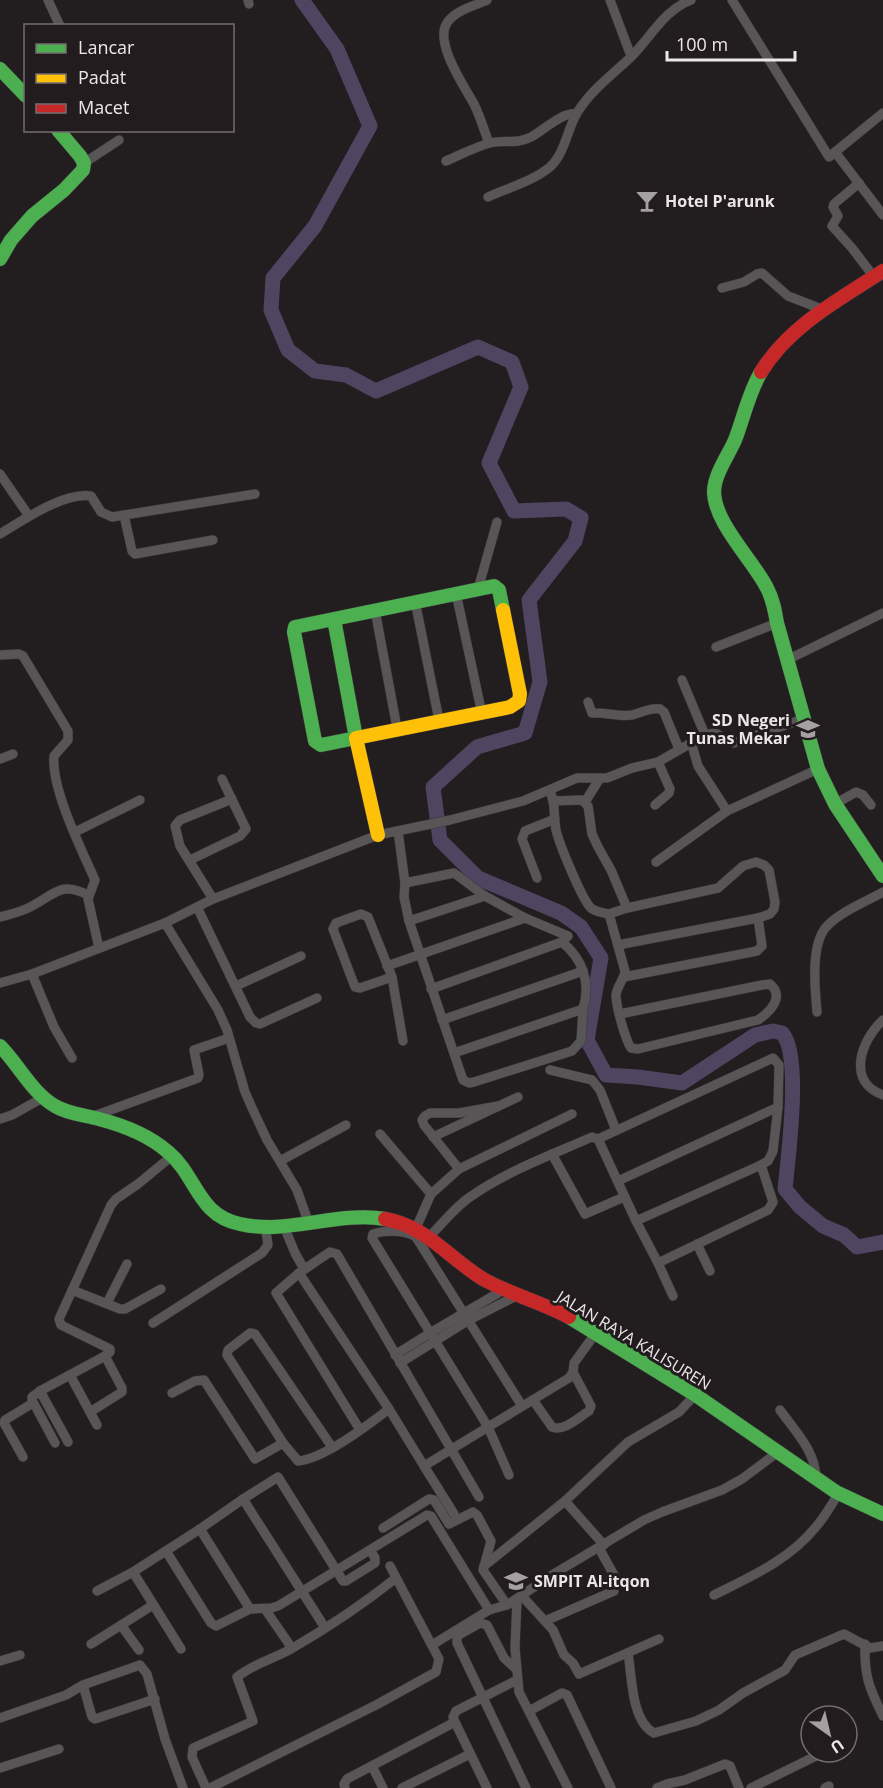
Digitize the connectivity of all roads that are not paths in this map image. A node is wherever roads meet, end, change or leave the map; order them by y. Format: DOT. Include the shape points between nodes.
graph roads {
  1 [pos="48,0"];
  2 [pos="487,0"];
  3 [pos="610,0"];
  4 [pos="691,0"];
  5 [pos="732,0"];
  6 [pos="476,2"];
  7 [pos="59,24"];
  8 [pos="631,56"];
  9 [pos="0,69"];
  10 [pos="24,94"];
  11 [pos="883,113"];
  12 [pos="576,114"];
  13 [pos="60,132"];
  14 [pos="119,140"];
  15 [pos="489,143"];
  16 [pos="835,152"];
  17 [pos="446,161"];
  18 [pos="84,163"];
  19 [pos="859,183"];
  20 [pos="488,197"];
  21 [pos="883,214"];
  22 [pos="0,259"];
  23 [pos="878,274"];
  24 [pos="722,288"];
  25 [pos="824,310"];
  26 [pos="0,474"];
  27 [pos="255,494"];
  28 [pos="124,515"];
  29 [pos="29,516"];
  30 [pos="497,522"];
  31 [pos="0,534"];
  32 [pos="213,540"];
  33 [pos="478,589"];
  34 [pos="456,593"];
  35 [pos="415,601"];
  36 [pos="375,610"];
  37 [pos="883,613"];
  38 [pos="334,619"];
  39 [pos="777,623"];
  40 [pos="716,647"];
  41 [pos="0,655"];
  42 [pos="787,660"];
  43 [pos="682,680"];
  44 [pos="588,702"];
  45 [pos="482,714"];
  46 [pos="803,719"];
  47 [pos="439,720"];
  48 [pos="397,728"];
  49 [pos="705,735"];
  50 [pos="356,738"];
  51 [pos="691,742"];
  52 [pos="679,749"];
  53 [pos="13,754"];
  54 [pos="0,759"];
  55 [pos="658,762"];
  56 [pos="818,769"];
  57 [pos="222,778"];
  58 [pos="600,778"];
  59 [pos="550,790"];
  60 [pos="232,799"];
  61 [pos="140,801"];
  62 [pos="553,801"];
  63 [pos="585,802"];
  64 [pos="836,804"];
  65 [pos="655,805"];
  66 [pos="871,805"];
  67 [pos="727,812"];
  68 [pos="555,819"];
  69 [pos="398,831"];
  70 [pos="75,832"];
  71 [pos="378,835"];
  72 [pos="190,860"];
  73 [pos="656,862"];
  74 [pos="883,876"];
  75 [pos="537,878"];
  76 [pos="405,884"];
  77 [pos="883,892"];
  78 [pos="88,895"];
  79 [pos="485,896"];
  80 [pos="213,899"];
  81 [pos="197,907"];
  82 [pos="627,908"];
  83 [pos="609,914"];
  84 [pos="0,917"];
  85 [pos="525,918"];
  86 [pos="758,918"];
  87 [pos="409,921"];
  88 [pos="165,922"];
  89 [pos="562,942"];
  90 [pos="618,945"];
  91 [pos="99,948"];
  92 [pos="419,954"];
  93 [pos="301,956"];
  94 [pos="387,966"];
  95 [pos="583,971"];
  96 [pos="32,974"];
  97 [pos="392,977"];
  98 [pos="624,978"];
  99 [pos="0,983"];
  100 [pos="236,986"];
  101 [pos="431,989"];
  102 [pos="317,998"];
  103 [pos="583,1009"];
  104 [pos="817,1012"];
  105 [pos="620,1014"];
  106 [pos="442,1020"];
  107 [pos="883,1020"];
  108 [pos="229,1038"];
  109 [pos="403,1041"];
  110 [pos="0,1046"];
  111 [pos="453,1053"];
  112 [pos="72,1058"];
  113 [pos="550,1070"];
  114 [pos="883,1095"];
  115 [pos="44,1097"];
  116 [pos="518,1097"];
  117 [pos="498,1106"];
  118 [pos="778,1107"];
  119 [pos="572,1114"];
  120 [pos="92,1117"];
  121 [pos="0,1119"];
  122 [pos="346,1125"];
  123 [pos="616,1130"];
  124 [pos="380,1134"];
  125 [pos="433,1137"];
  126 [pos="598,1139"];
  127 [pos="552,1154"];
  128 [pos="173,1155"];
  129 [pos="280,1161"];
  130 [pos="761,1165"];
  131 [pos="459,1169"];
  132 [pos="618,1181"];
  133 [pos="431,1194"];
  134 [pos="624,1197"];
  135 [pos="308,1221"];
  136 [pos="636,1221"];
  137 [pos="283,1224"];
  138 [pos="265,1225"];
  139 [pos="416,1228"];
  140 [pos="430,1236"];
  141 [pos="697,1244"];
  142 [pos="658,1263"];
  143 [pos="128,1264"];
  144 [pos="301,1271"];
  145 [pos="710,1271"];
  146 [pos="161,1289"];
  147 [pos="72,1290"];
  148 [pos="511,1292"];
  149 [pos="673,1296"];
  150 [pos="107,1303"];
  151 [pos="467,1316"];
  152 [pos="153,1323"];
  153 [pos="595,1334"];
  154 [pos="432,1337"];
  155 [pos="105,1356"];
  156 [pos="398,1359"];
  157 [pos="573,1372"];
  158 [pos="70,1375"];
  159 [pos="40,1391"];
  160 [pos="172,1393"];
  161 [pos="695,1395"];
  162 [pos="533,1400"];
  163 [pos="33,1403"];
  164 [pos="522,1406"];
  165 [pos="389,1409"];
  166 [pos="780,1410"];
  167 [pos="90,1412"];
  168 [pos="97,1425"];
  169 [pos="488,1427"];
  170 [pos="360,1430"];
  171 [pos="68,1442"];
  172 [pos="55,1443"];
  173 [pos="283,1443"];
  174 [pos="332,1447"];
  175 [pos="452,1449"];
  176 [pos="778,1452"];
  177 [pos="23,1457"];
  178 [pos="424,1466"];
  179 [pos="509,1475"];
  180 [pos="816,1479"];
  181 [pos="839,1493"];
  182 [pos="479,1497"];
  183 [pos="243,1499"];
  184 [pos="566,1501"];
  185 [pos="454,1514"];
  186 [pos="883,1514"];
  187 [pos="383,1528"];
  188 [pos="200,1529"];
  189 [pos="602,1546"];
  190 [pos="166,1551"];
  191 [pos="390,1566"];
  192 [pos="484,1566"];
  193 [pos="336,1571"];
  194 [pos="134,1572"];
  195 [pos="615,1577"];
  196 [pos="396,1578"];
  197 [pos="97,1591"];
  198 [pos="614,1591"];
  199 [pos="301,1592"];
  200 [pos="714,1595"];
  201 [pos="519,1598"];
  202 [pos="153,1605"];
  203 [pos="507,1605"];
  204 [pos="250,1609"];
  205 [pos="265,1609"];
  206 [pos="489,1610"];
  207 [pos="545,1621"];
  208 [pos="322,1623"];
  209 [pos="122,1625"];
  210 [pos="659,1639"];
  211 [pos="91,1644"];
  212 [pos="289,1644"];
  213 [pos="864,1644"];
  214 [pos="432,1645"];
  215 [pos="883,1646"];
  216 [pos="182,1648"];
  217 [pos="139,1650"];
  218 [pos="628,1653"];
  219 [pos="20,1655"];
  220 [pos="0,1661"];
  221 [pos="516,1670"];
  222 [pos="517,1680"];
  223 [pos="83,1685"];
  224 [pos="483,1697"];
  225 [pos="155,1699"];
  226 [pos="529,1711"];
  227 [pos="883,1716"];
  228 [pos="0,1718"];
  229 [pos="455,1722"];
  230 [pos="59,1749"];
  231 [pos="470,1754"];
  232 [pos="800,1764"];
  233 [pos="372,1766"];
  234 [pos="0,1768"];
  235 [pos="687,1784"];
  236 [pos="485,1787"];
  237 [pos="183,1788"];
  238 [pos="208,1788"];
  239 [pos="345,1788"];
  240 [pos="383,1788"];
  241 [pos="402,1788"];
  242 [pos="526,1788"];
  243 [pos="568,1788"];
  244 [pos="611,1788"];
  245 [pos="657,1788"];
  246 [pos="739,1788"];
  247 [pos="751,1788"];
  1 -- 7 [label="street"];
  2 -- 6 [label="street"];
  3 -- 8 [label="street"];
  4 -- 8 [label="street" via="665,16"];
  5 -- 16 [label="street" via="830,157"];
  6 -- 15 [label="street" via="454,15 443,37"];
  8 -- 12 [label="street" via="604,79"];
  9 -- 10 [label="street"];
  11 -- 16 [label="street"];
  12 -- 15 [label="street" via="566,115 519,142"];
  12 -- 20 [label="street" via="551,166"];
  13 -- 18 [label="street"];
  14 -- 18 [label="street"];
  15 -- 17 [label="street"];
  16 -- 19 [label="street"];
  18 -- 22 [label="street" via="79,176 32,216"];
  19 -- 21 [label="street"];
  19 -- 23 [label="street" via="834,204 838,216 832,226"];
  23 -- 25 [label="street"];
  24 -- 25 [label="street" via="762,273 788,296"];
  25 -- 39 [label="street" via="782,343 763,369 751,389 737,436 715,487 727,527 773,599"];
  26 -- 29 [label="street"];
  27 -- 28 [label="street"];
  28 -- 29 [label="street" via="106,516 94,498 85,495"];
  28 -- 32 [label="street" via="135,554"];
  29 -- 31 [label="street"];
  30 -- 33 [label="street"];
  33 -- 34 [label="street"];
  33 -- 45 [label="street" via="494,586 499,590 520,699 510,707"];
  34 -- 35 [label="street"];
  34 -- 45 [label="street"];
  35 -- 36 [label="street"];
  35 -- 47 [label="street"];
  36 -- 38 [label="street"];
  36 -- 48 [label="street"];
  37 -- 42 [label="street"];
  38 -- 50 [label="street"];
  38 -- 50 [label="street" via="303,624 295,627 294,632 315,741 321,745"];
  39 -- 40 [label="street"];
  39 -- 42 [label="street"];
  41 -- 70 [label="street" via="24,656 68,731 67,742 54,756 54,768"];
  42 -- 46 [label="street"];
  43 -- 49 [label="street"];
  44 -- 52 [label="street" via="592,713 627,716 660,709"];
  45 -- 47 [label="street"];
  46 -- 49 [label="street" via="738,743 715,734"];
  46 -- 56 [label="street"];
  47 -- 48 [label="street"];
  48 -- 50 [label="street"];
  49 -- 51 [label="street"];
  50 -- 71 [label="street"];
  51 -- 52 [label="street"];
  51 -- 67 [label="street" via="698,766"];
  52 -- 55 [label="street"];
  53 -- 54 [label="street"];
  55 -- 58 [label="street"];
  55 -- 65 [label="street" via="670,789"];
  56 -- 64 [label="street"];
  56 -- 67 [label="street"];
  57 -- 60 [label="street"];
  58 -- 59 [label="street" via="577,778"];
  58 -- 63 [label="street"];
  59 -- 62 [label="street"];
  59 -- 69 [label="street" via="523,801"];
  60 -- 72 [label="street" via="246,826 244,832"];
  60 -- 72 [label="street" via="175,826 177,838"];
  61 -- 70 [label="street"];
  62 -- 63 [label="street"];
  62 -- 68 [label="street"];
  63 -- 82 [label="street" via="595,840"];
  64 -- 66 [label="street" via="856,792"];
  64 -- 74 [label="street"];
  67 -- 73 [label="street"];
  68 -- 75 [label="street" via="523,834"];
  68 -- 83 [label="street" via="560,843 591,908"];
  69 -- 71 [label="street"];
  69 -- 76 [label="street"];
  70 -- 78 [label="street" via="95,880"];
  71 -- 80 [label="street"];
  72 -- 80 [label="street"];
  76 -- 79 [label="street" via="454,873"];
  76 -- 87 [label="street"];
  77 -- 104 [label="street" via="836,920 820,936 816,958"];
  78 -- 84 [label="street" via="64,888 20,912"];
  78 -- 91 [label="street"];
  79 -- 85 [label="street"];
  79 -- 87 [label="street"];
  80 -- 81 [label="street"];
  81 -- 88 [label="street"];
  81 -- 100 [label="street"];
  82 -- 83 [label="street"];
  82 -- 86 [label="street" via="718,888 743,866 756,862 769,870 775,902 770,914"];
  83 -- 90 [label="street"];
  85 -- 89 [label="street" via="567,934"];
  85 -- 92 [label="street"];
  86 -- 90 [label="street"];
  86 -- 98 [label="street" via="760,950"];
  87 -- 92 [label="street"];
  88 -- 91 [label="street"];
  88 -- 108 [label="street" via="218,1010"];
  89 -- 95 [label="street" via="574,951"];
  89 -- 101 [label="street"];
  90 -- 98 [label="street"];
  91 -- 96 [label="street"];
  92 -- 94 [label="street"];
  92 -- 101 [label="street"];
  93 -- 100 [label="street"];
  94 -- 97 [label="street"];
  94 -- 97 [label="street" via="365,914 333,926 355,987"];
  95 -- 103 [label="street"];
  95 -- 106 [label="street"];
  96 -- 99 [label="street"];
  96 -- 112 [label="street" via="48,1015"];
  97 -- 109 [label="street"];
  98 -- 105 [label="street" via="616,993"];
  100 -- 102 [label="street" via="250,1017 260,1024"];
  101 -- 106 [label="street"];
  103 -- 111 [label="street"];
  103 -- 111 [label="street" via="581,1041 572,1051 469,1083"];
  105 -- 105 [label="street" via="628,1043 638,1049 758,1020 776,1003 770,984"];
  106 -- 111 [label="street"];
  107 -- 114 [label="street" via="867,1040 860,1067 870,1087"];
  108 -- 120 [label="street" via="194,1050 198,1078"];
  108 -- 129 [label="street" via="245,1092"];
  110 -- 115 [label="street, JALAN RAYA KALISUREN"];
  113 -- 123 [label="street" via="592,1080"];
  115 -- 120 [label="street, JALAN RAYA KALISUREN" via="64,1111"];
  115 -- 121 [label="street"];
  116 -- 117 [label="street"];
  117 -- 125 [label="street"];
  117 -- 125 [label="street" via="430,1113 422,1120"];
  118 -- 123 [label="street" via="779,1065 774,1059"];
  118 -- 130 [label="street" via="773,1152"];
  118 -- 132 [label="street"];
  119 -- 131 [label="street"];
  120 -- 128 [label="street, JALAN RAYA KALISUREN" via="118,1125"];
  122 -- 129 [label="street"];
  123 -- 126 [label="street"];
  124 -- 133 [label="street"];
  125 -- 131 [label="street"];
  126 -- 127 [label="street" via="592,1137"];
  126 -- 132 [label="street"];
  127 -- 134 [label="street" via="585,1214"];
  127 -- 140 [label="street" via="468,1198"];
  128 -- 138 [label="street, JALAN RAYA KALISUREN" via="207,1208 241,1225"];
  128 -- 147 [label="street" via="111,1205"];
  129 -- 135 [label="street" via="297,1190"];
  130 -- 136 [label="street"];
  130 -- 141 [label="street" via="772,1206"];
  131 -- 133 [label="street"];
  132 -- 134 [label="street"];
  133 -- 139 [label="street"];
  134 -- 136 [label="street"];
  135 -- 137 [label="street, JALAN RAYA KALISUREN"];
  135 -- 139 [label="street, JALAN RAYA KALISUREN" via="381,1218"];
  136 -- 142 [label="street"];
  137 -- 138 [label="street, JALAN RAYA KALISUREN"];
  137 -- 144 [label="street"];
  138 -- 152 [label="street" via="268,1245 262,1253"];
  139 -- 140 [label="street, JALAN RAYA KALISUREN"];
  140 -- 148 [label="street, JALAN RAYA KALISUREN" via="458,1262"];
  141 -- 142 [label="street"];
  141 -- 145 [label="street"];
  142 -- 149 [label="street"];
  143 -- 150 [label="street"];
  144 -- 156 [label="street" via="330,1252 337,1254"];
  144 -- 165 [label="street"];
  144 -- 170 [label="street" via="277,1295"];
  146 -- 150 [label="street" via="125,1309"];
  147 -- 150 [label="street"];
  147 -- 155 [label="street" via="59,1322 108,1346 110,1353"];
  148 -- 151 [label="street"];
  148 -- 153 [label="street, JALAN RAYA KALISUREN" via="546,1305"];
  151 -- 154 [label="street"];
  151 -- 154 [label="street" via="416,1237 410,1233 382,1232 372,1236"];
  151 -- 164 [label="street"];
  153 -- 157 [label="street" via="574,1362"];
  153 -- 161 [label="street, JALAN RAYA KALISUREN"];
  154 -- 156 [label="street"];
  154 -- 169 [label="street"];
  155 -- 158 [label="street"];
  155 -- 167 [label="street" via="122,1392"];
  156 -- 175 [label="street"];
  157 -- 162 [label="street"];
  157 -- 162 [label="street" via="589,1401 589,1411 557,1429"];
  158 -- 159 [label="street"];
  158 -- 167 [label="street"];
  159 -- 163 [label="street" via="32,1397"];
  159 -- 171 [label="street"];
  160 -- 173 [label="street" via="204,1380 255,1459"];
  161 -- 176 [label="street, JALAN RAYA KALISUREN"];
  161 -- 184 [label="street" via="679,1412 628,1442"];
  162 -- 164 [label="street"];
  163 -- 172 [label="street"];
  163 -- 177 [label="street" via="4,1423"];
  164 -- 169 [label="street"];
  165 -- 170 [label="street"];
  165 -- 178 [label="street"];
  166 -- 180 [label="street" via="810,1452"];
  167 -- 168 [label="street"];
  169 -- 175 [label="street"];
  169 -- 179 [label="street"];
  170 -- 174 [label="street"];
  173 -- 174 [label="street" via="298,1461"];
  173 -- 174 [label="street" via="227,1354 250,1333 255,1334"];
  175 -- 178 [label="street"];
  175 -- 182 [label="street"];
  176 -- 180 [label="street, JALAN RAYA KALISUREN"];
  176 -- 189 [label="street" via="722,1490 662,1512"];
  178 -- 185 [label="street"];
  180 -- 181 [label="street, JALAN RAYA KALISUREN"];
  181 -- 186 [label="street, JALAN RAYA KALISUREN"];
  181 -- 200 [label="street" via="815,1529 792,1550 770,1567"];
  183 -- 188 [label="street"];
  183 -- 193 [label="street" via="276,1477 281,1479"];
  183 -- 199 [label="street"];
  184 -- 189 [label="street"];
  184 -- 192 [label="street"];
  187 -- 192 [label="street" via="429,1499 434,1500 448,1524 473,1512 491,1541"];
  188 -- 190 [label="street"];
  188 -- 204 [label="street"];
  189 -- 195 [label="street"];
  189 -- 201 [label="street"];
  190 -- 194 [label="street"];
  190 -- 204 [label="street" via="214,1626"];
  191 -- 196 [label="street"];
  192 -- 203 [label="street" via="485,1574"];
  193 -- 199 [label="street"];
  193 -- 206 [label="street" via="424,1516 431,1516"];
  194 -- 197 [label="street"];
  194 -- 202 [label="street"];
  196 -- 214 [label="street"];
  196 -- 238 [label="street" via="334,1624 237,1677 253,1721 193,1748 192,1757"];
  198 -- 207 [label="street"];
  199 -- 205 [label="street"];
  199 -- 208 [label="street"];
  201 -- 203 [label="street"];
  201 -- 207 [label="street"];
  201 -- 221 [label="street"];
  202 -- 209 [label="street"];
  202 -- 216 [label="street"];
  203 -- 206 [label="street"];
  204 -- 205 [label="street"];
  205 -- 212 [label="street"];
  206 -- 214 [label="street"];
  207 -- 218 [label="street" via="579,1674"];
  209 -- 211 [label="street"];
  209 -- 217 [label="street"];
  210 -- 218 [label="street"];
  213 -- 215 [label="street" via="870,1648"];
  213 -- 218 [label="street" via="844,1634 816,1644 795,1654 785,1670 719,1710 654,1733 635,1706"];
  213 -- 227 [label="street" via="865,1675"];
  214 -- 238 [label="street" via="439,1666 431,1676"];
  219 -- 220 [label="street"];
  221 -- 222 [label="street"];
  221 -- 224 [label="street" via="504,1658 487,1625 480,1623 457,1636"];
  222 -- 224 [label="street"];
  222 -- 226 [label="street"];
  223 -- 225 [label="street" via="140,1665"];
  223 -- 225 [label="street" via="95,1719"];
  223 -- 228 [label="street" via="66,1695"];
  224 -- 229 [label="street" via="456,1711"];
  224 -- 242 [label="street"];
  225 -- 237 [label="street"];
  226 -- 243 [label="street"];
  226 -- 244 [label="street" via="562,1693 567,1695"];
  229 -- 231 [label="street"];
  229 -- 233 [label="street"];
  230 -- 234 [label="street"];
  231 -- 236 [label="street"];
  231 -- 241 [label="street"];
  232 -- 247 [label="street"];
  233 -- 239 [label="street" via="347,1779"];
  233 -- 240 [label="street"];
  235 -- 245 [label="street"];
  235 -- 246 [label="street" via="725,1764 730,1766"];
}
